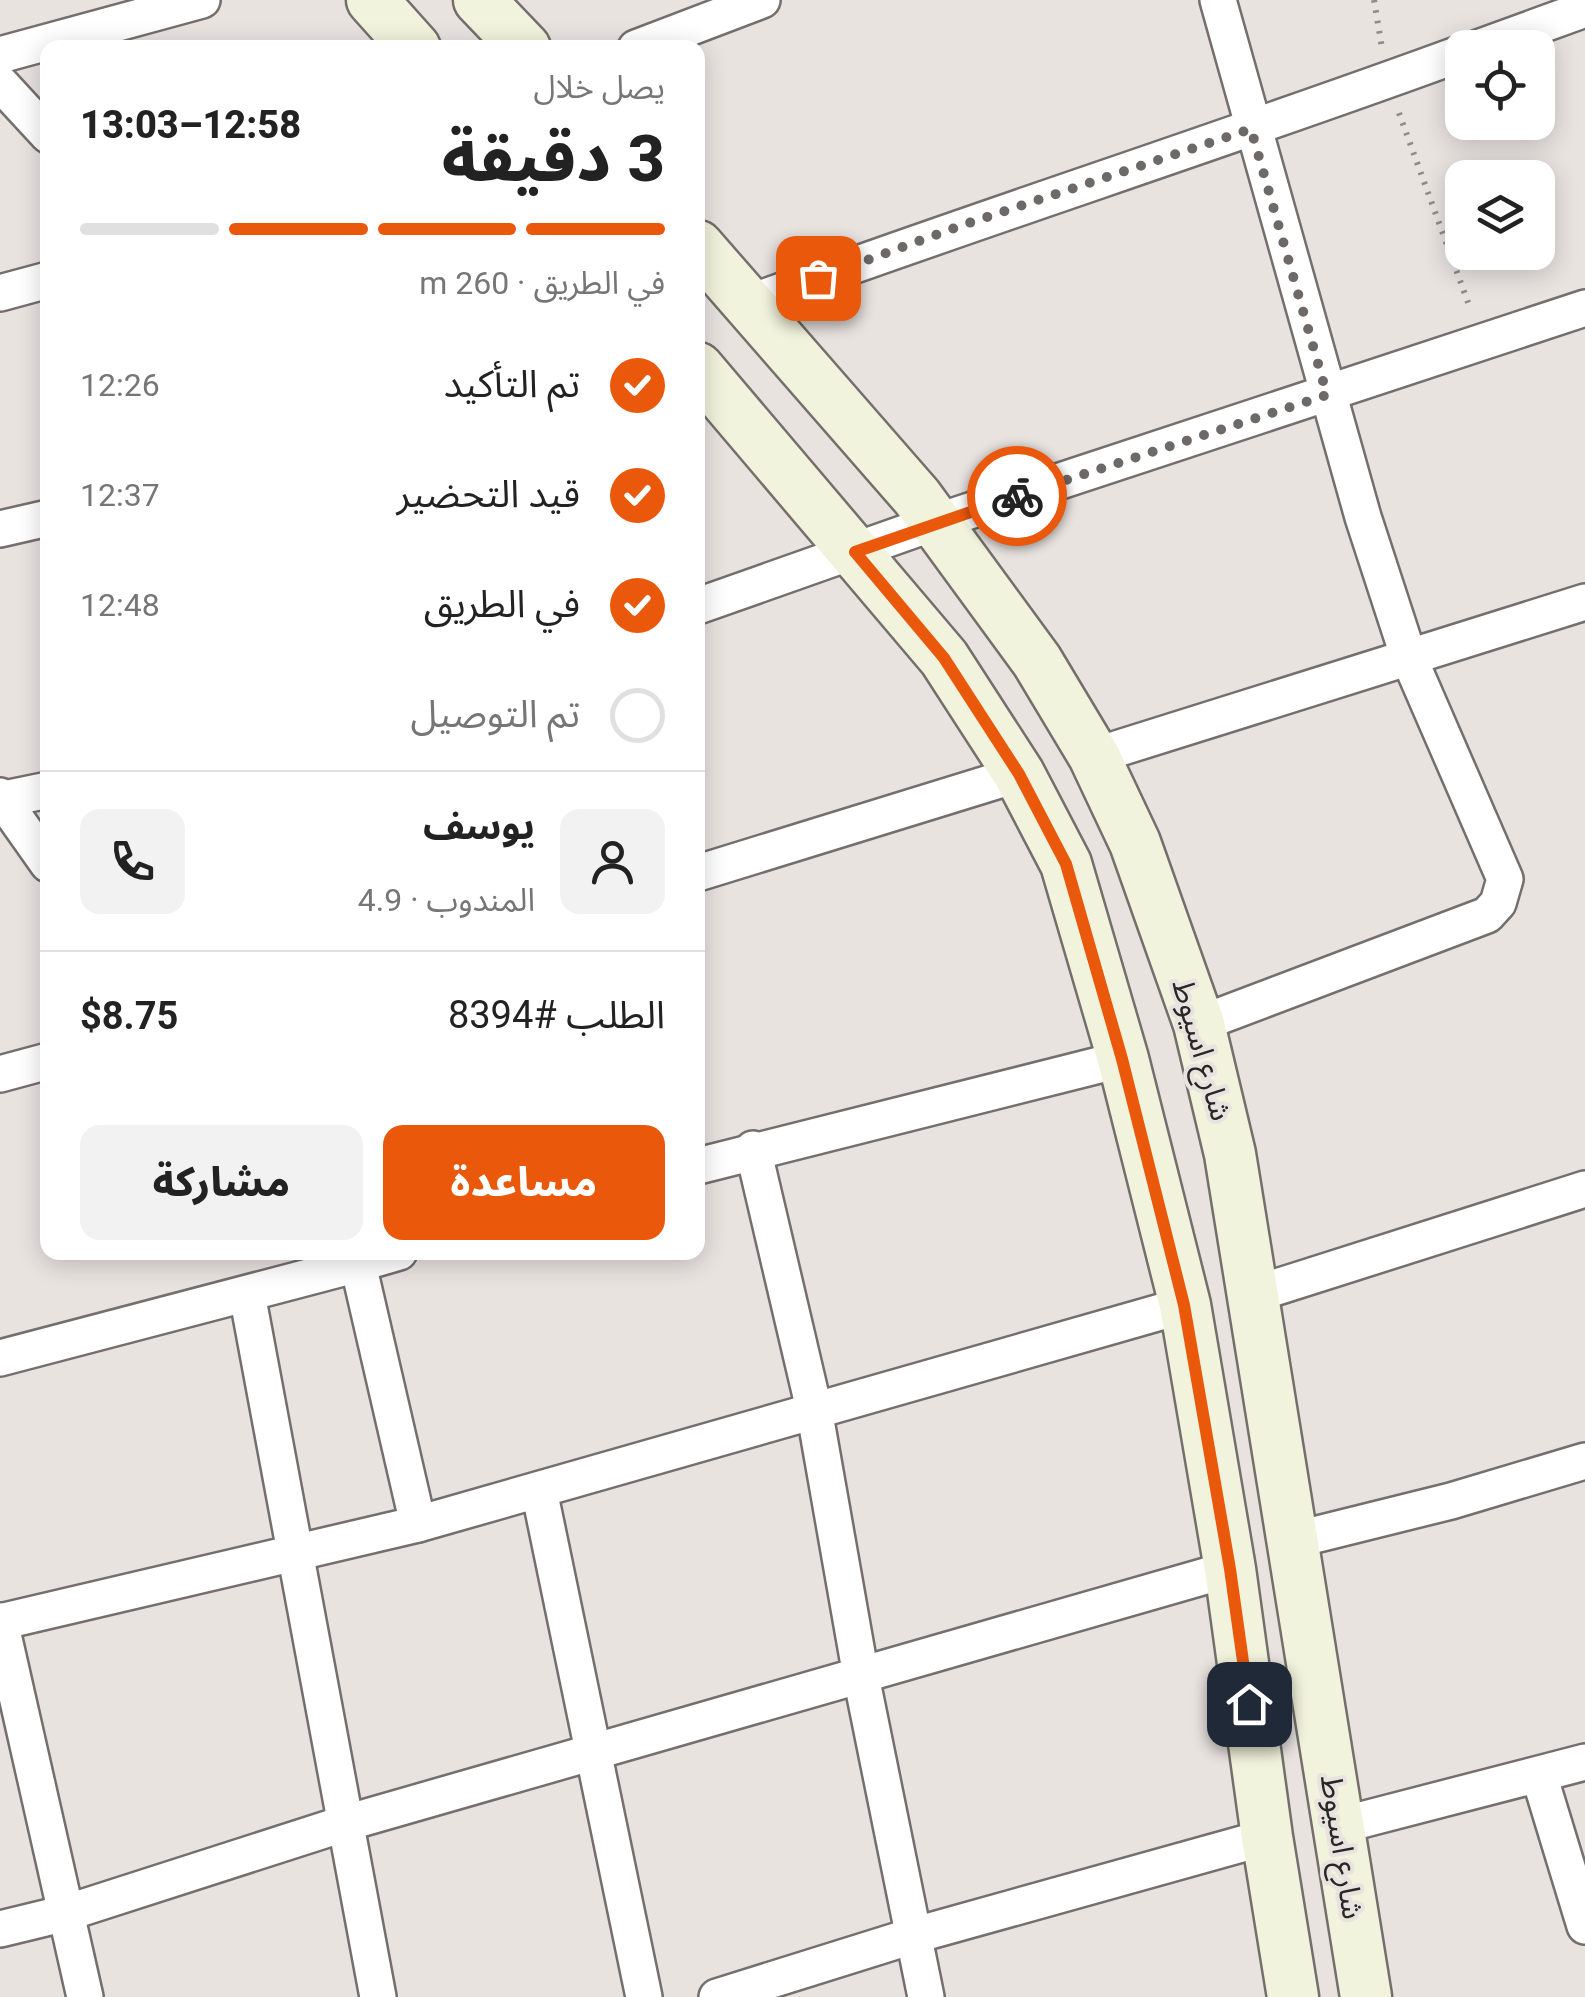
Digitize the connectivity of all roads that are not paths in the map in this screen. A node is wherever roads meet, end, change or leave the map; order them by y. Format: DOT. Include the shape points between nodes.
graph roads {
  1 [pos="202,0"];
  2 [pos="372,0"];
  3 [pos="478,0"];
  4 [pos="762,0"];
  5 [pos="1218,0"];
  6 [pos="1585,9"];
  7 [pos="1527,30"];
  8 [pos="58,40"];
  9 [pos="408,40"];
  10 [pos="517,40"];
  11 [pos="657,40"];
  12 [pos="40,45"];
  13 [pos="0,56"];
  14 [pos="1445,59"];
  15 [pos="0,83"];
  16 [pos="40,126"];
  17 [pos="1251,129"];
  18 [pos="705,254"];
  19 [pos="40,282"];
  20 [pos="0,293"];
  21 [pos="746,304"];
  22 [pos="1585,308"];
  23 [pos="705,376"];
  24 [pos="1327,395"];
  25 [pos="40,519"];
  26 [pos="3,522"];
  27 [pos="936,522"];
  28 [pos="855,552"];
  29 [pos="1585,602"];
  30 [pos="705,604"];
  31 [pos="1410,658"];
  32 [pos="1094,756"];
  33 [pos="1019,774"];
  34 [pos="40,792"];
  35 [pos="1,799"];
  36 [pos="1135,843"];
  37 [pos="40,853"];
  38 [pos="1066,864"];
  39 [pos="705,872"];
  40 [pos="1199,1024"];
  41 [pos="1122,1059"];
  42 [pos="40,1063"];
  43 [pos="0,1074"];
  44 [pos="753,1150"];
  45 [pos="705,1164"];
  46 [pos="1585,1189"];
  47 [pos="371,1260"];
  48 [pos="358,1264"];
  49 [pos="247,1294"];
  50 [pos="1255,1294"];
  51 [pos="1184,1305"];
  52 [pos="0,1358"];
  53 [pos="814,1410"];
  54 [pos="1585,1461"];
  55 [pos="539,1490"];
  56 [pos="418,1524"];
  57 [pos="1294,1540"];
  58 [pos="292,1551"];
  59 [pos="1230,1569"];
  60 [pos="0,1622"];
  61 [pos="861,1676"];
  62 [pos="1322,1728"];
  63 [pos="1253,1738"];
  64 [pos="591,1752"];
  65 [pos="1585,1762"];
  66 [pos="1539,1775"];
  67 [pos="346,1823"];
  68 [pos="1338,1826"];
  69 [pos="1267,1836"];
  70 [pos="66,1913"];
  71 [pos="1585,1926"];
  72 [pos="0,1929"];
  73 [pos="912,1936"];
  74 [pos="85,1997"];
  75 [pos="378,1997"];
  76 [pos="644,1997"];
  77 [pos="717,1997"];
  78 [pos="926,1997"];
  79 [pos="1292,1997"];
  80 [pos="1366,1997"];
  1 -- 8 [label="street"];
  2 -- 9 [label="street"];
  3 -- 10 [label="street"];
  4 -- 11 [label="street"];
  5 -- 17 [label="street"];
  6 -- 7 [label="street"];
  12 -- 13 [label="street"];
  14 -- 17 [label="street"];
  15 -- 16 [label="street"];
  17 -- 21 [label="street"];
  17 -- 24 [label="street"];
  18 -- 21 [label="street, شارع اسيوط"];
  19 -- 20 [label="street"];
  21 -- 27 [label="street, شارع اسيوط"];
  22 -- 24 [label="street"];
  23 -- 28 [label="street"];
  24 -- 27 [label="street"];
  24 -- 31 [label="street"];
  25 -- 26 [label="street"];
  27 -- 28 [label="street"];
  27 -- 32 [label="street, شارع اسيوط" via="1038,661"];
  28 -- 30 [label="street"];
  28 -- 33 [label="street" via="944,658"];
  29 -- 31 [label="street"];
  31 -- 32 [label="street"];
  31 -- 40 [label="street" via="1503,870 1498,903 1487,915"];
  32 -- 36 [label="street, شارع اسيوط"];
  33 -- 38 [label="street"];
  33 -- 39 [label="street"];
  34 -- 35 [label="street"];
  35 -- 37 [label="street"];
  36 -- 38 [label="street"];
  36 -- 40 [label="street, شارع اسيوط"];
  38 -- 41 [label="street"];
  40 -- 50 [label="street, شارع اسيوط"];
  41 -- 44 [label="street"];
  41 -- 51 [label="street"];
  42 -- 43 [label="street"];
  44 -- 45 [label="street"];
  44 -- 53 [label="street"];
  46 -- 50 [label="street"];
  47 -- 48 [label="street"];
  48 -- 49 [label="street"];
  48 -- 56 [label="street"];
  49 -- 52 [label="street"];
  49 -- 58 [label="street"];
  50 -- 57 [label="street, شارع اسيوط"];
  51 -- 53 [label="street"];
  51 -- 59 [label="street"];
  53 -- 55 [label="street"];
  53 -- 61 [label="street"];
  54 -- 57 [label="street"];
  55 -- 56 [label="street"];
  55 -- 64 [label="street"];
  56 -- 58 [label="street"];
  57 -- 62 [label="street, شارع اسيوط"];
  58 -- 60 [label="street"];
  58 -- 67 [label="street"];
  59 -- 61 [label="street"];
  59 -- 63 [label="street"];
  60 -- 70 [label="street"];
  61 -- 64 [label="street"];
  61 -- 73 [label="street"];
  62 -- 63 [label="street"];
  62 -- 68 [label="street, شارع اسيوط"];
  63 -- 69 [label="street"];
  64 -- 67 [label="street"];
  64 -- 76 [label="street"];
  65 -- 66 [label="street"];
  66 -- 68 [label="street"];
  66 -- 71 [label="street"];
  67 -- 70 [label="street"];
  67 -- 75 [label="street"];
  68 -- 80 [label="street, شارع اسيوط"];
  69 -- 73 [label="street"];
  69 -- 79 [label="street"];
  70 -- 72 [label="street"];
  70 -- 74 [label="street"];
  73 -- 77 [label="street"];
  73 -- 78 [label="street"];
}
